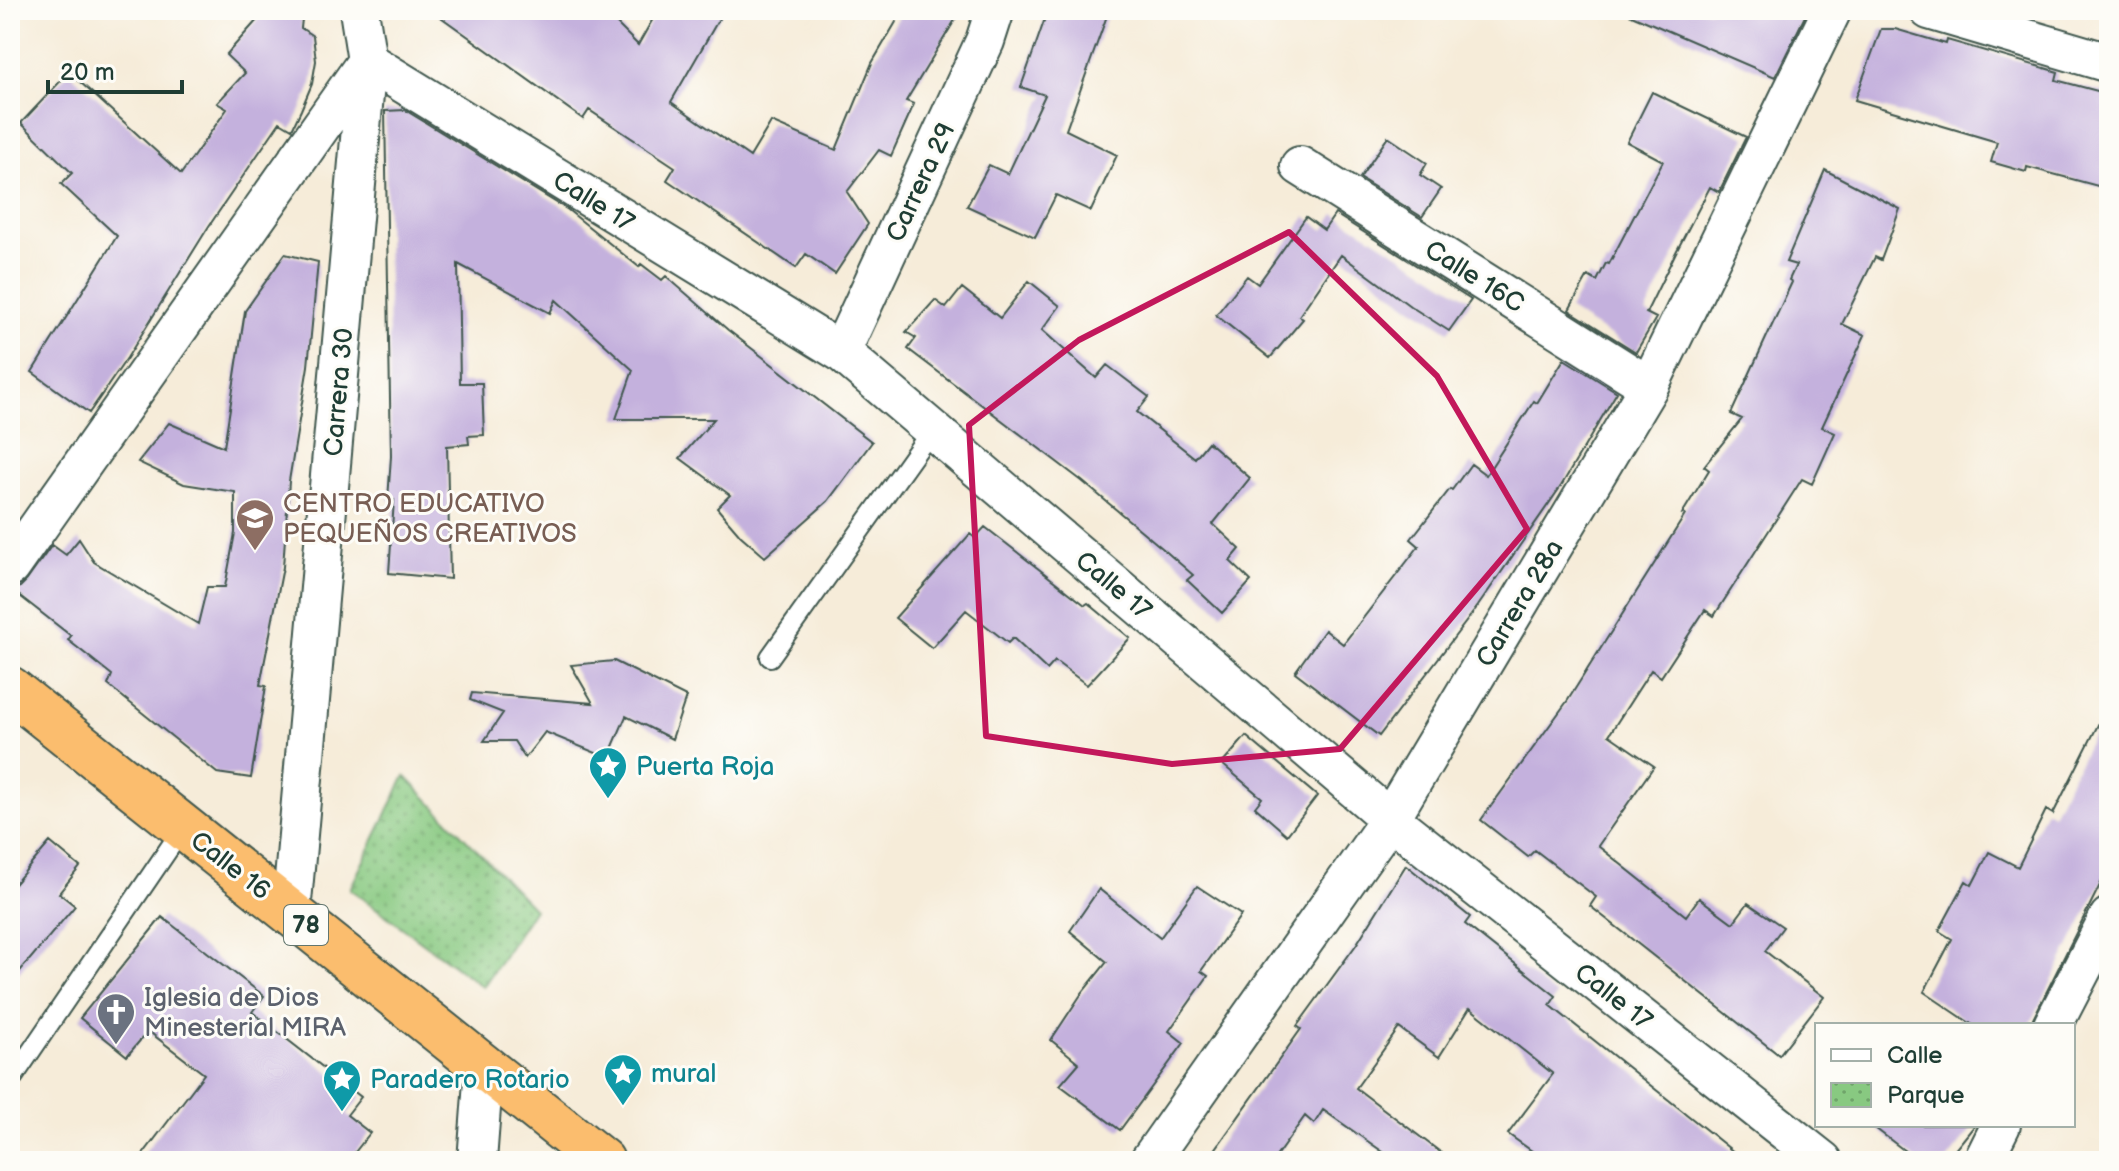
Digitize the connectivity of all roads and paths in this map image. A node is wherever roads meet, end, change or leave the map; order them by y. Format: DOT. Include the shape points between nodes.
graph roads {
  1 [pos="359,10"];
  2 [pos="995,10"];
  3 [pos="1832,10"];
  4 [pos="1929,10"];
  5 [pos="367,61"];
  6 [pos="2109,63"];
  7 [pos="1300,166"];
  8 [pos="841,352"];
  9 [pos="1649,386"];
  10 [pos="932,430"];
  11 [pos="10,567"];
  12 [pos="770,657"];
  13 [pos="10,689"];
  14 [pos="1390,819"];
  15 [pos="183,828"];
  16 [pos="291,913"];
  17 [pos="2109,917"];
  18 [pos="2054,1023"];
  19 [pos="484,1068"];
  20 [pos="10,1082"];
  21 [pos="2000,1127"];
  22 [pos="477,1161"];
  23 [pos="602,1161"];
  24 [pos="1149,1161"];
  25 [pos="1823,1161"];
  26 [pos="1983,1161"];
  1 -- 5 [label="street, Carrera 30"];
  2 -- 8 [label="street, Carrera 29"];
  3 -- 9 [label="street, Carrera 28a"];
  4 -- 6 [label="street"];
  5 -- 8 [label="street, Calle 17"];
  5 -- 11 [label="street"];
  5 -- 16 [label="street, Carrera 30"];
  7 -- 9 [label="street, Calle 16C"];
  8 -- 10 [label="street, Calle 17"];
  9 -- 14 [label="street, Carrera 28a"];
  10 -- 12 [label="lane"];
  10 -- 14 [label="street, Calle 17"];
  13 -- 15 [label="highway, Calle 16 / 78"];
  14 -- 24 [label="street, Carrera 28a"];
  14 -- 25 [label="street, Calle 17"];
  15 -- 16 [label="highway, Calle 16 / 78"];
  15 -- 20 [label="lane"];
  16 -- 19 [label="highway, Calle 16 / 78"];
  17 -- 18 [label="street"];
  19 -- 22 [label="street"];
  19 -- 23 [label="highway, Calle 16 / 78"];
  21 -- 26 [label="street"];
}
